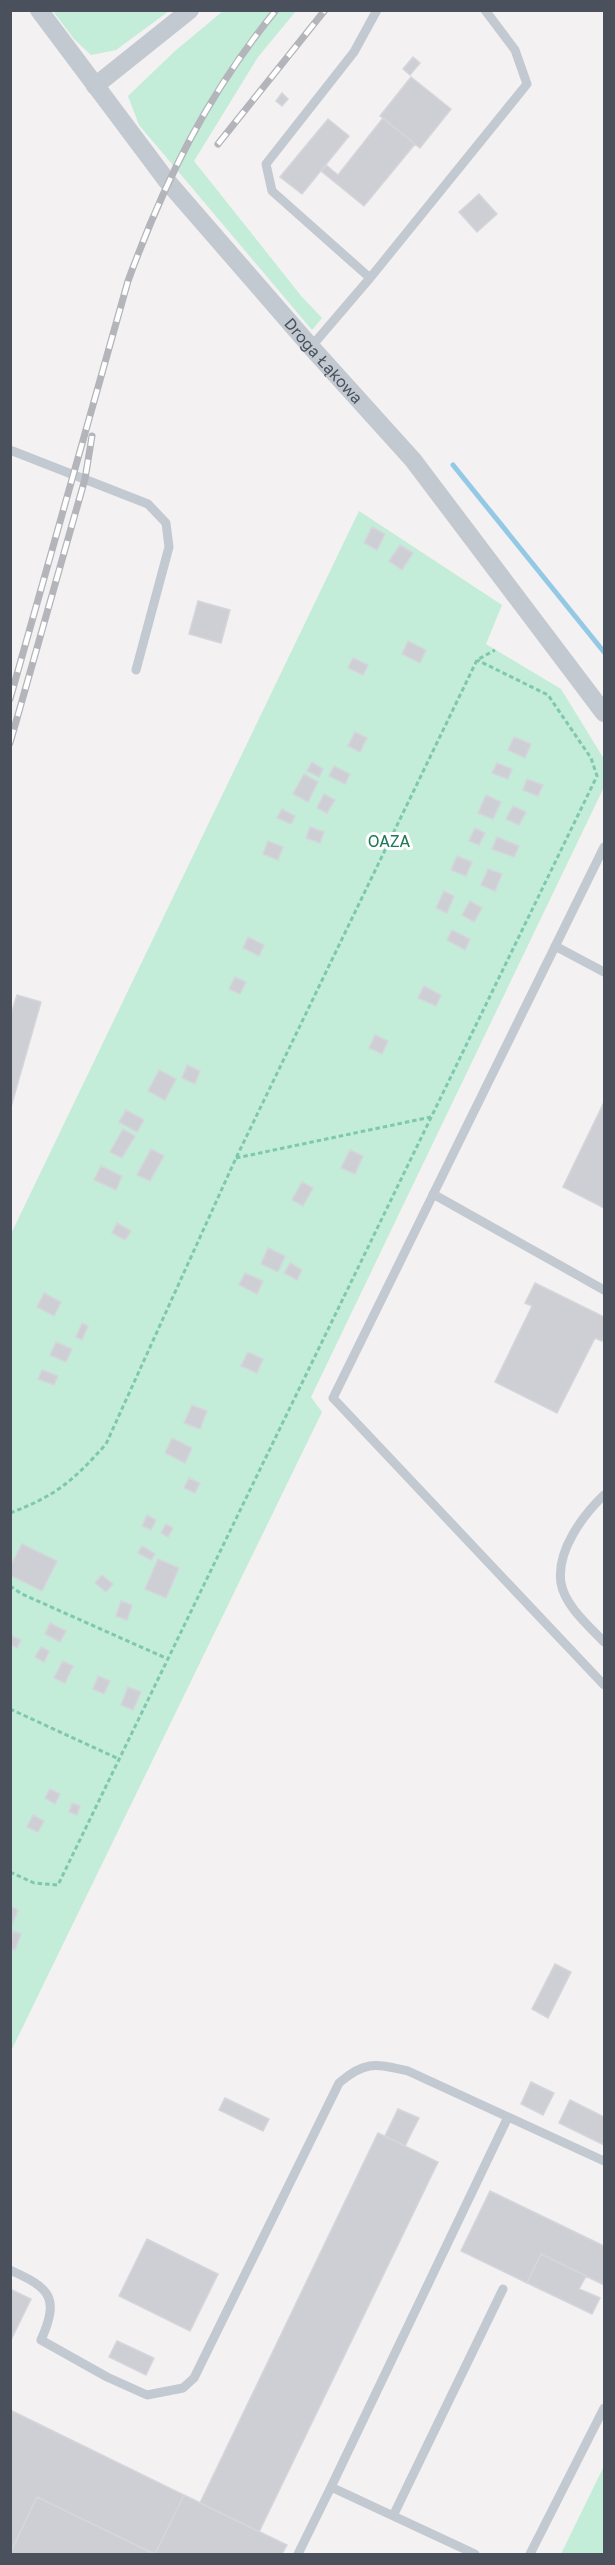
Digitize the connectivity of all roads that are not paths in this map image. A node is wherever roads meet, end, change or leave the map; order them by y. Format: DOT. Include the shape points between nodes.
graph roads {
  1 [pos="39,10"];
  2 [pos="190,10"];
  3 [pos="377,10"];
  4 [pos="484,10"];
  5 [pos="95,86"];
  6 [pos="370,278"];
  7 [pos="311,347"];
  8 [pos="10,450"];
  9 [pos="136,670"];
  10 [pos="604,713"];
  11 [pos="604,847"];
  12 [pos="555,946"];
  13 [pos="604,972"];
  14 [pos="433,1194"];
  15 [pos="604,1290"];
  16 [pos="604,1495"];
  17 [pos="604,1642"];
  18 [pos="604,1685"];
  19 [pos="508,2117"];
  20 [pos="604,2161"];
  21 [pos="10,2270"];
  22 [pos="503,2289"];
  23 [pos="604,2408"];
  24 [pos="331,2487"];
  25 [pos="393,2516"];
  26 [pos="298,2554"];
  27 [pos="475,2554"];
  28 [pos="530,2554"];
  1 -- 5 [label="street, Droga Łąkowa"];
  2 -- 5 [label="street"];
  3 -- 6 [label="lane" via="354,52 266,164 272,191"];
  4 -- 6 [label="lane" via="515,50 527,84"];
  5 -- 7 [label="street, Droga Łąkowa" via="167,181"];
  6 -- 7 [label="lane"];
  7 -- 10 [label="street, Droga Łąkowa" via="413,460"];
  8 -- 9 [label="lane" via="148,504 166,523 169,547"];
  11 -- 12 [label="lane"];
  12 -- 13 [label="lane"];
  12 -- 14 [label="lane"];
  14 -- 15 [label="lane"];
  14 -- 18 [label="lane" via="333,1398"];
  16 -- 17 [label="lane" via="585,1513 572,1535 562,1565 561,1584 572,1606"];
  19 -- 20 [label="lane"];
  19 -- 21 [label="lane" via="408,2072 380,2065 355,2069 339,2083 194,2378 183,2388 147,2395 41,2340 50,2319 49,2298 38,2283"];
  19 -- 24 [label="lane"];
  22 -- 25 [label="lane"];
  23 -- 28 [label="lane"];
  24 -- 25 [label="lane"];
  24 -- 26 [label="lane"];
  25 -- 27 [label="lane"];
}
